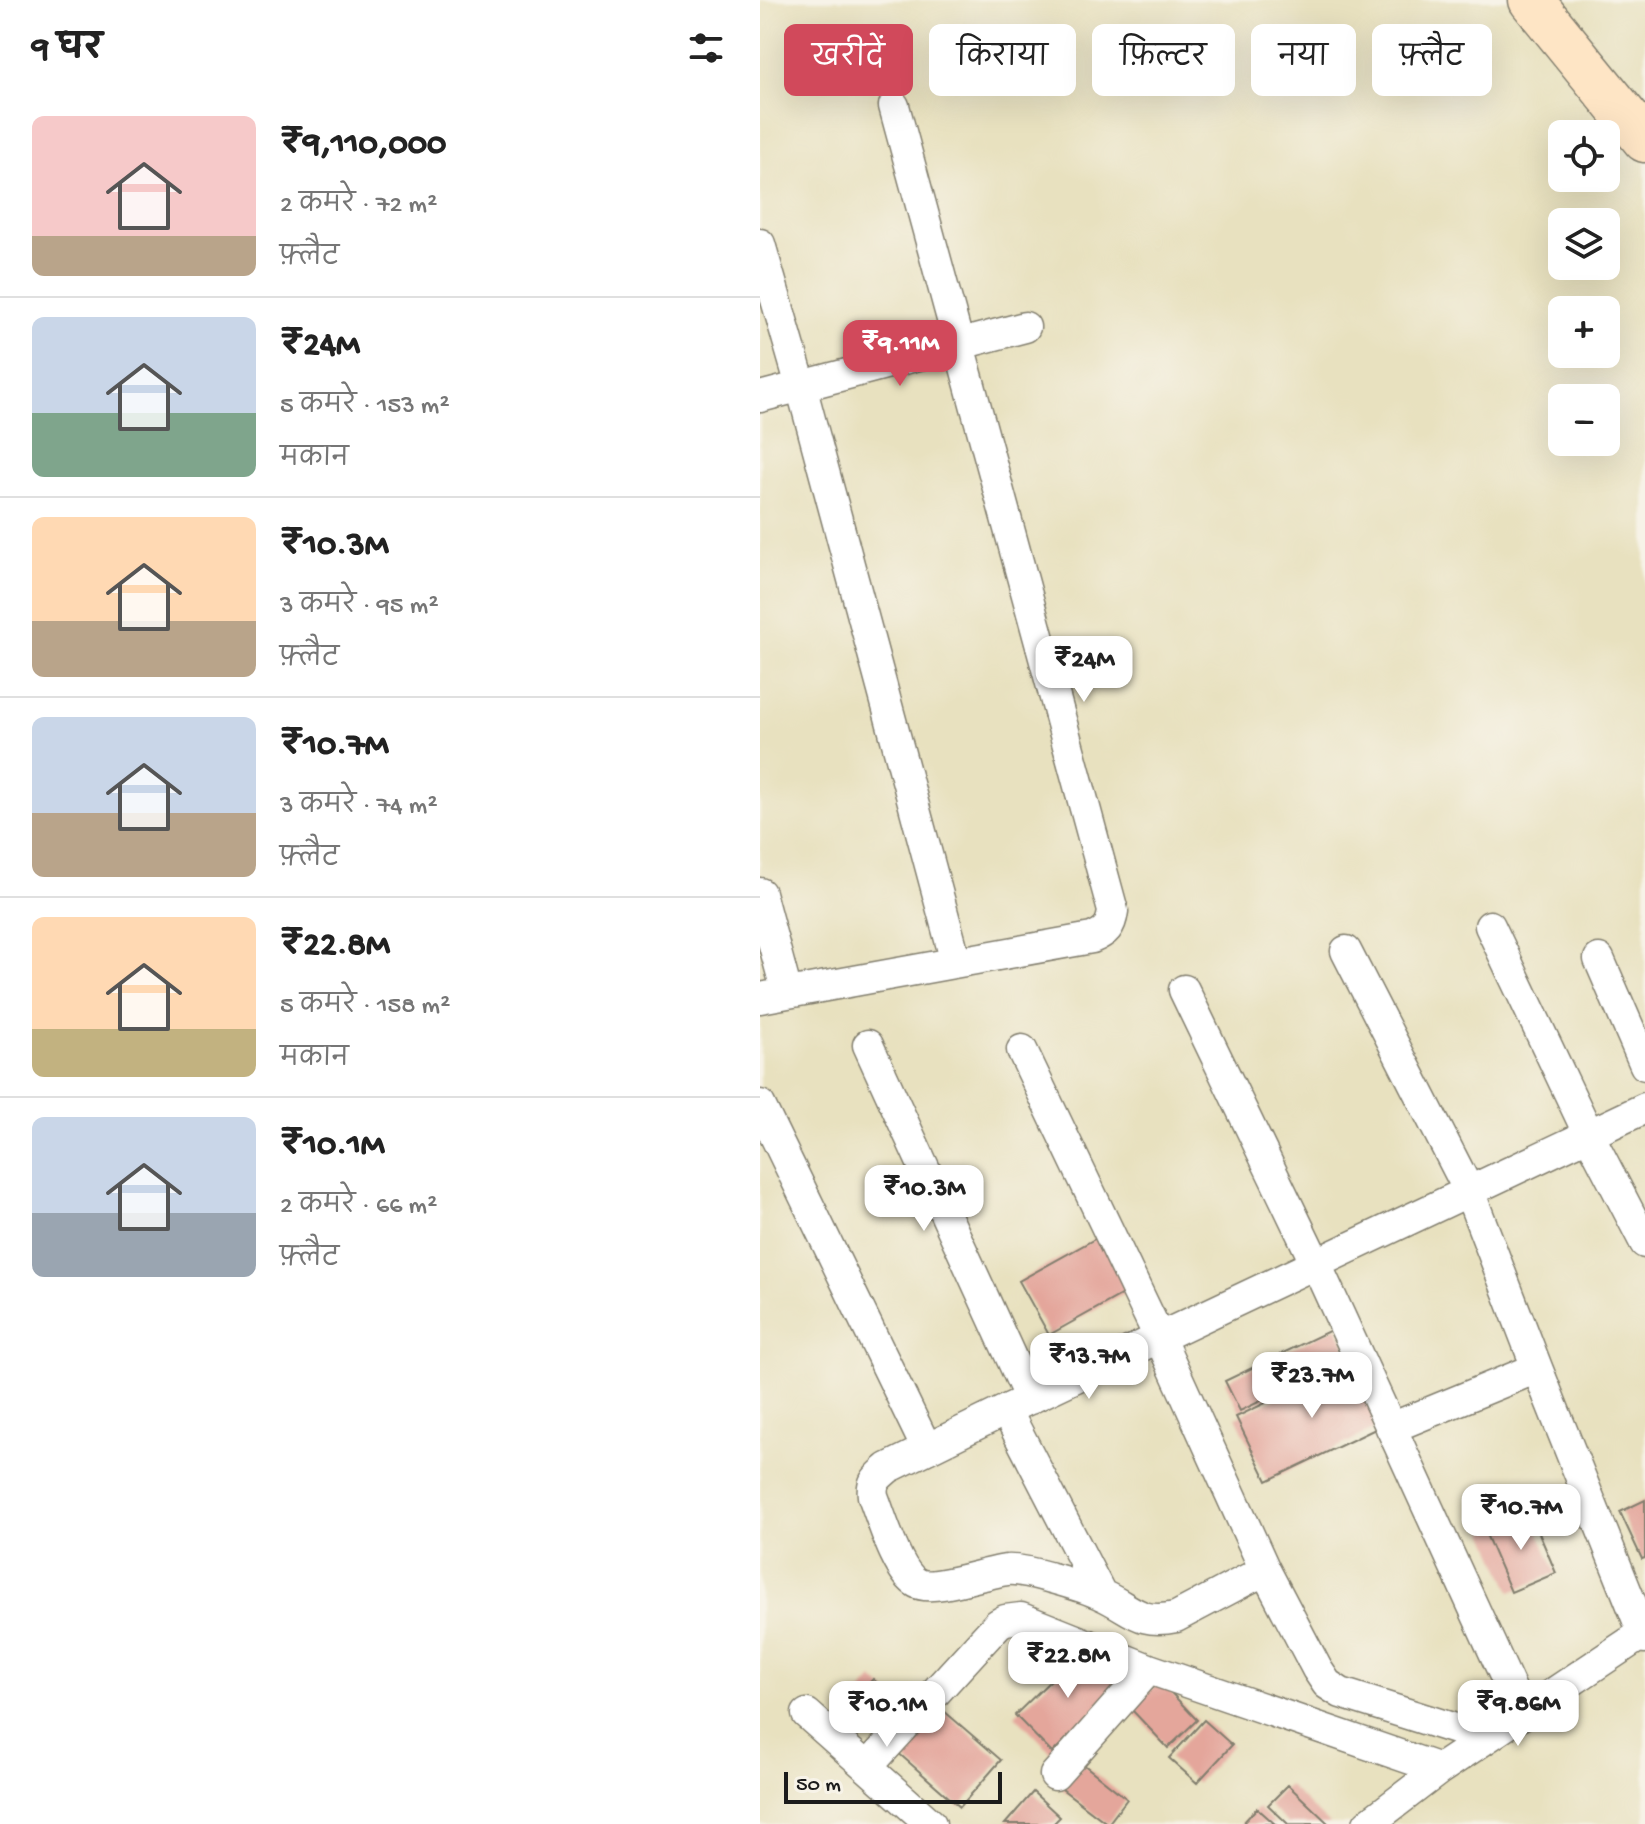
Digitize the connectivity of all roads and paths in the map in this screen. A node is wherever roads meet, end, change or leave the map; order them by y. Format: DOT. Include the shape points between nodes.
graph roads {
  1 [pos="1531,0"];
  2 [pos="894,106"];
  3 [pos="1645,140"];
  4 [pos="760,244"];
  5 [pos="1025,327"];
  6 [pos="958,344"];
  7 [pos="801,386"];
  8 [pos="760,397"];
  9 [pos="760,893"];
  10 [pos="1490,926"];
  11 [pos="1346,951"];
  12 [pos="1599,959"];
  13 [pos="956,962"];
  14 [pos="1184,990"];
  15 [pos="774,995"];
  16 [pos="868,1045"];
  17 [pos="1022,1050"];
  18 [pos="1645,1065"];
  19 [pos="760,1105"];
  20 [pos="1645,1108"];
  21 [pos="1589,1135"];
  22 [pos="1469,1191"];
  23 [pos="1645,1243"];
  24 [pos="1316,1264"];
  25 [pos="1160,1339"];
  26 [pos="1537,1368"];
  27 [pos="1018,1405"];
  28 [pos="1391,1428"];
  29 [pos="927,1449"];
  30 [pos="1265,1570"];
  31 [pos="1101,1594"];
  32 [pos="1644,1634"];
  33 [pos="1149,1669"];
  34 [pos="1522,1713"];
  35 [pos="807,1714"];
  36 [pos="1484,1738"];
  37 [pos="867,1767"];
  38 [pos="1440,1769"];
  39 [pos="1055,1775"];
  40 [pos="931,1824"];
  41 [pos="1368,1824"];
  1 -- 3 [label="main road"];
  2 -- 6 [label="street"];
  4 -- 7 [label="street"];
  5 -- 6 [label="street"];
  6 -- 7 [label="street"];
  6 -- 13 [label="street" via="1113,911 1105,933 1092,938"];
  7 -- 8 [label="street"];
  7 -- 13 [label="street"];
  9 -- 15 [label="street"];
  10 -- 21 [label="street"];
  11 -- 22 [label="street"];
  12 -- 18 [label="street"];
  13 -- 15 [label="street"];
  14 -- 24 [label="street"];
  16 -- 27 [label="street"];
  17 -- 25 [label="street"];
  19 -- 29 [label="street"];
  20 -- 21 [label="street"];
  21 -- 22 [label="street"];
  21 -- 23 [label="street"];
  22 -- 24 [label="street"];
  22 -- 26 [label="street"];
  24 -- 25 [label="street"];
  24 -- 28 [label="street"];
  25 -- 27 [label="street"];
  25 -- 30 [label="street"];
  26 -- 28 [label="street"];
  26 -- 32 [label="street"];
  27 -- 29 [label="street"];
  27 -- 31 [label="street"];
  28 -- 34 [label="street"];
  29 -- 31 [label="street" via="888,1468 872,1487 901,1568 911,1580 934,1586 1011,1569"];
  30 -- 31 [label="street" via="1162,1620 1135,1614"];
  30 -- 36 [label="street" via="1327,1684"];
  32 -- 34 [label="street"];
  33 -- 37 [label="street" via="1021,1618 1005,1620"];
  33 -- 38 [label="street"];
  33 -- 39 [label="street"];
  34 -- 36 [label="street"];
  35 -- 37 [label="street"];
  36 -- 38 [label="street"];
  37 -- 40 [label="street"];
  38 -- 41 [label="street"];
}
